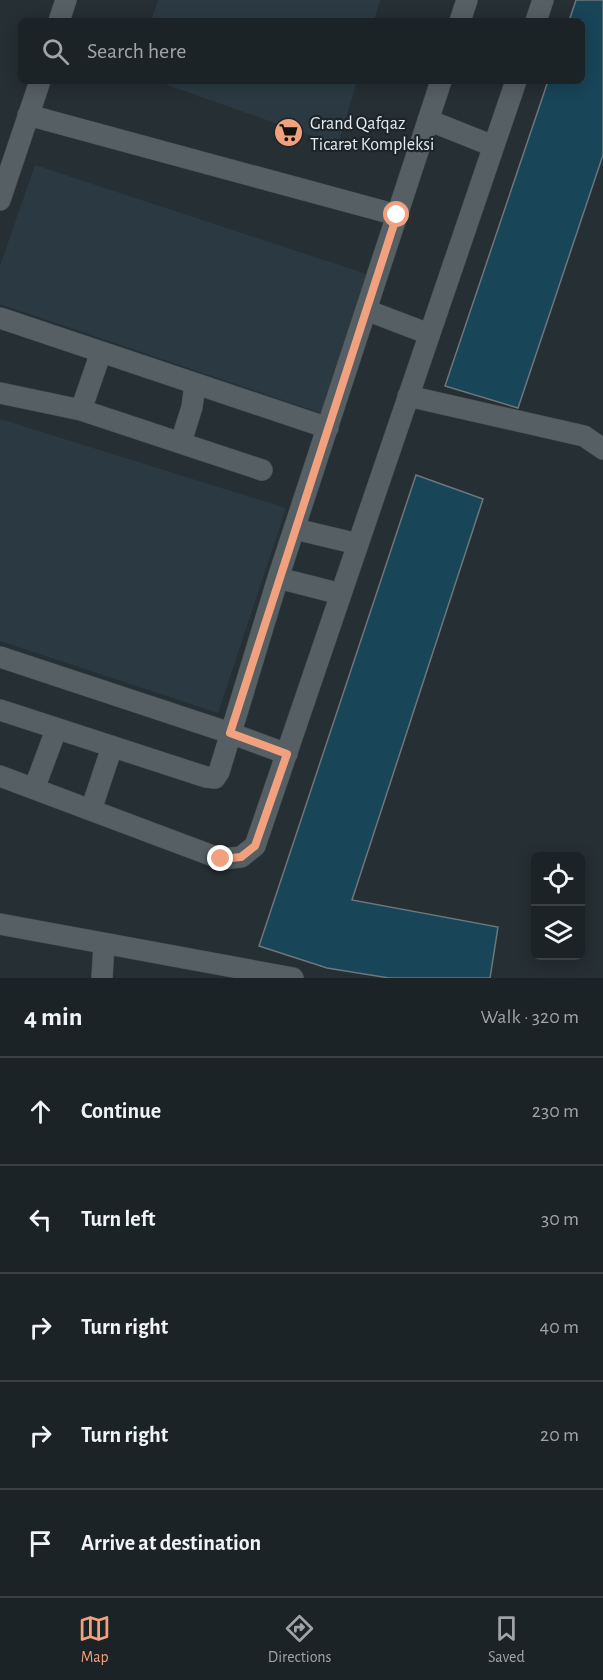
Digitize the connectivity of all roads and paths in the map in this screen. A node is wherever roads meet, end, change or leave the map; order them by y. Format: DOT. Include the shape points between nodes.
graph roads {
  1 [pos="467,0"];
  2 [pos="543,0"];
  3 [pos="461,18"];
  4 [pos="537,18"];
  5 [pos="38,84"];
  6 [pos="440,84"];
  7 [pos="511,84"];
  8 [pos="28,115"];
  9 [pos="428,120"];
  10 [pos="493,146"];
  11 [pos="0,197"];
  12 [pos="397,215"];
  13 [pos="366,310"];
  14 [pos="0,318"];
  15 [pos="429,334"];
  16 [pos="101,352"];
  17 [pos="195,384"];
  18 [pos="0,393"];
  19 [pos="408,396"];
  20 [pos="81,410"];
  21 [pos="328,428"];
  22 [pos="182,442"];
  23 [pos="603,449"];
  24 [pos="262,470"];
  25 [pos="295,528"];
  26 [pos="358,544"];
  27 [pos="278,578"];
  28 [pos="341,594"];
  29 [pos="0,657"];
  30 [pos="0,710"];
  31 [pos="56,729"];
  32 [pos="230,733"];
  33 [pos="112,747"];
  34 [pos="287,754"];
  35 [pos="0,777"];
  36 [pos="34,789"];
  37 [pos="91,810"];
  38 [pos="0,924"];
  39 [pos="104,944"];
  40 [pos="102,978"];
  41 [pos="287,978"];
  1 -- 3 [label="street"];
  2 -- 4 [label="street"];
  5 -- 8 [label="street"];
  6 -- 9 [label="street"];
  7 -- 10 [label="street"];
  8 -- 11 [label="street"];
  8 -- 12 [label="street"];
  9 -- 10 [label="street"];
  9 -- 12 [label="street"];
  10 -- 15 [label="street"];
  12 -- 13 [label="street"];
  13 -- 15 [label="street"];
  13 -- 21 [label="street"];
  14 -- 16 [label="street"];
  15 -- 19 [label="street"];
  16 -- 17 [label="street"];
  16 -- 20 [label="street"];
  17 -- 21 [label="street"];
  17 -- 22 [label="street"];
  18 -- 20 [label="street"];
  19 -- 23 [label="street" via="584,436"];
  19 -- 26 [label="street"];
  20 -- 22 [label="street"];
  21 -- 25 [label="street"];
  22 -- 24 [label="street"];
  25 -- 26 [label="street"];
  25 -- 27 [label="street"];
  26 -- 28 [label="street"];
  27 -- 28 [label="street"];
  27 -- 32 [label="street"];
  28 -- 34 [label="street"];
  29 -- 32 [label="street"];
  30 -- 31 [label="street"];
  31 -- 33 [label="street"];
  31 -- 36 [label="street"];
  32 -- 33 [label="street" via="215,777"];
  32 -- 34 [label="street"];
  33 -- 37 [label="street"];
  34 -- 37 [label="street" via="255,846 241,857 221,859"];
  35 -- 36 [label="street"];
  36 -- 37 [label="street"];
  38 -- 39 [label="street"];
  39 -- 40 [label="street"];
  39 -- 41 [label="street"];
}
